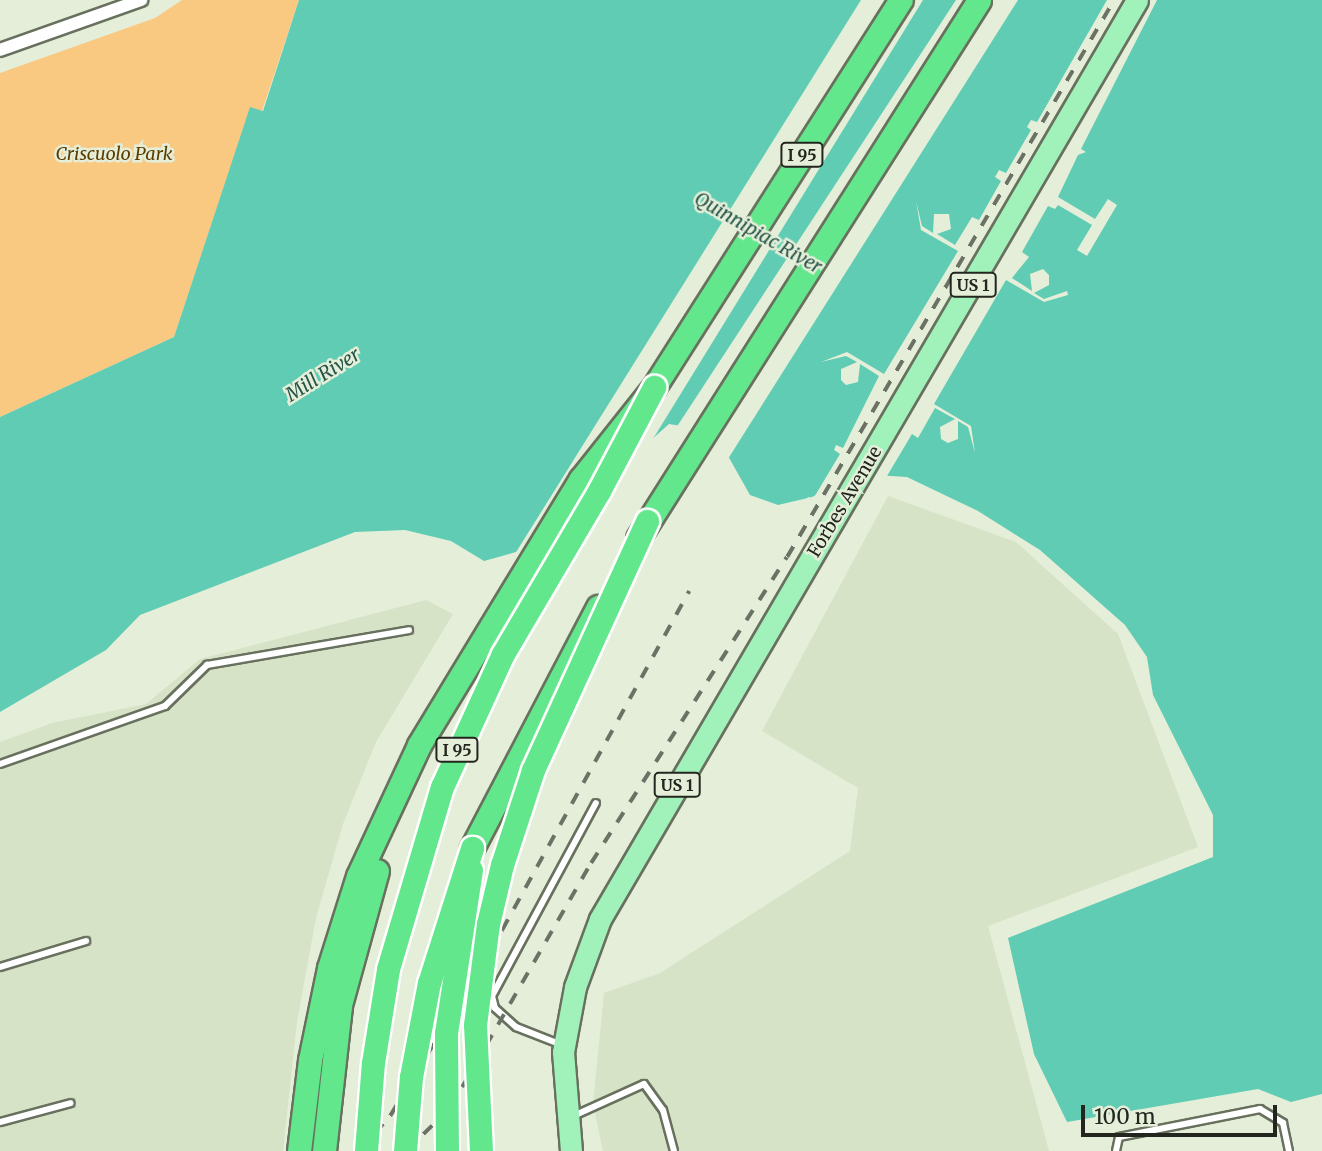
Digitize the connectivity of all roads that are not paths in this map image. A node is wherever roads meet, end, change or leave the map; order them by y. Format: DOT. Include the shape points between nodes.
graph roads {
  1 [pos="141,0"];
  2 [pos="901,0"];
  3 [pos="979,0"];
  4 [pos="1138,0"];
  5 [pos="0,50"];
  6 [pos="654,387"];
  7 [pos="647,521"];
  8 [pos="497,619"];
  9 [pos="409,630"];
  10 [pos="0,764"];
  11 [pos="596,803"];
  12 [pos="472,848"];
  13 [pos="86,941"];
  14 [pos="0,967"];
  15 [pos="563,1046"];
  16 [pos="71,1103"];
  17 [pos="566,1119"];
  18 [pos="0,1122"];
  19 [pos="299,1151"];
  20 [pos="324,1151"];
  21 [pos="366,1151"];
  22 [pos="405,1151"];
  23 [pos="447,1151"];
  24 [pos="481,1151"];
  25 [pos="571,1151"];
  26 [pos="674,1151"];
  27 [pos="1116,1151"];
  28 [pos="1289,1151"];
  1 -- 5 [label="street"];
  2 -- 6 [label="highway, I 95"];
  3 -- 7 [label="highway"];
  4 -- 15 [label="main road, Forbes Avenue / US 1" via="610,899 590,941"];
  6 -- 8 [label="highway, bridge" via="581,479"];
  6 -- 21 [label="highway, I 95, bridge" via="503,654 442,787 388,970 373,1063"];
  7 -- 12 [label="highway, bridge" via="570,656"];
  7 -- 24 [label="highway, bridge" via="533,770 502,865 488,924 475,1025"];
  8 -- 19 [label="highway" via="419,745 358,876 318,1014"];
  8 -- 20 [label="highway" via="423,764 370,891 340,1005"];
  9 -- 10 [label="lane" via="207,665 165,705"];
  11 -- 15 [label="lane" via="492,996 495,1008 516,1027"];
  12 -- 22 [label="highway, bridge" via="429,983 411,1077"];
  12 -- 23 [label="highway, bridge" via="469,906 455,960 446,1033"];
  13 -- 14 [label="lane"];
  15 -- 17 [label="main road, US 1"];
  16 -- 18 [label="lane"];
  17 -- 25 [label="main road, US 1"];
  17 -- 26 [label="lane" via="644,1084 663,1110"];
  27 -- 28 [label="lane" via="1119,1137 1260,1109 1283,1123"];
}
